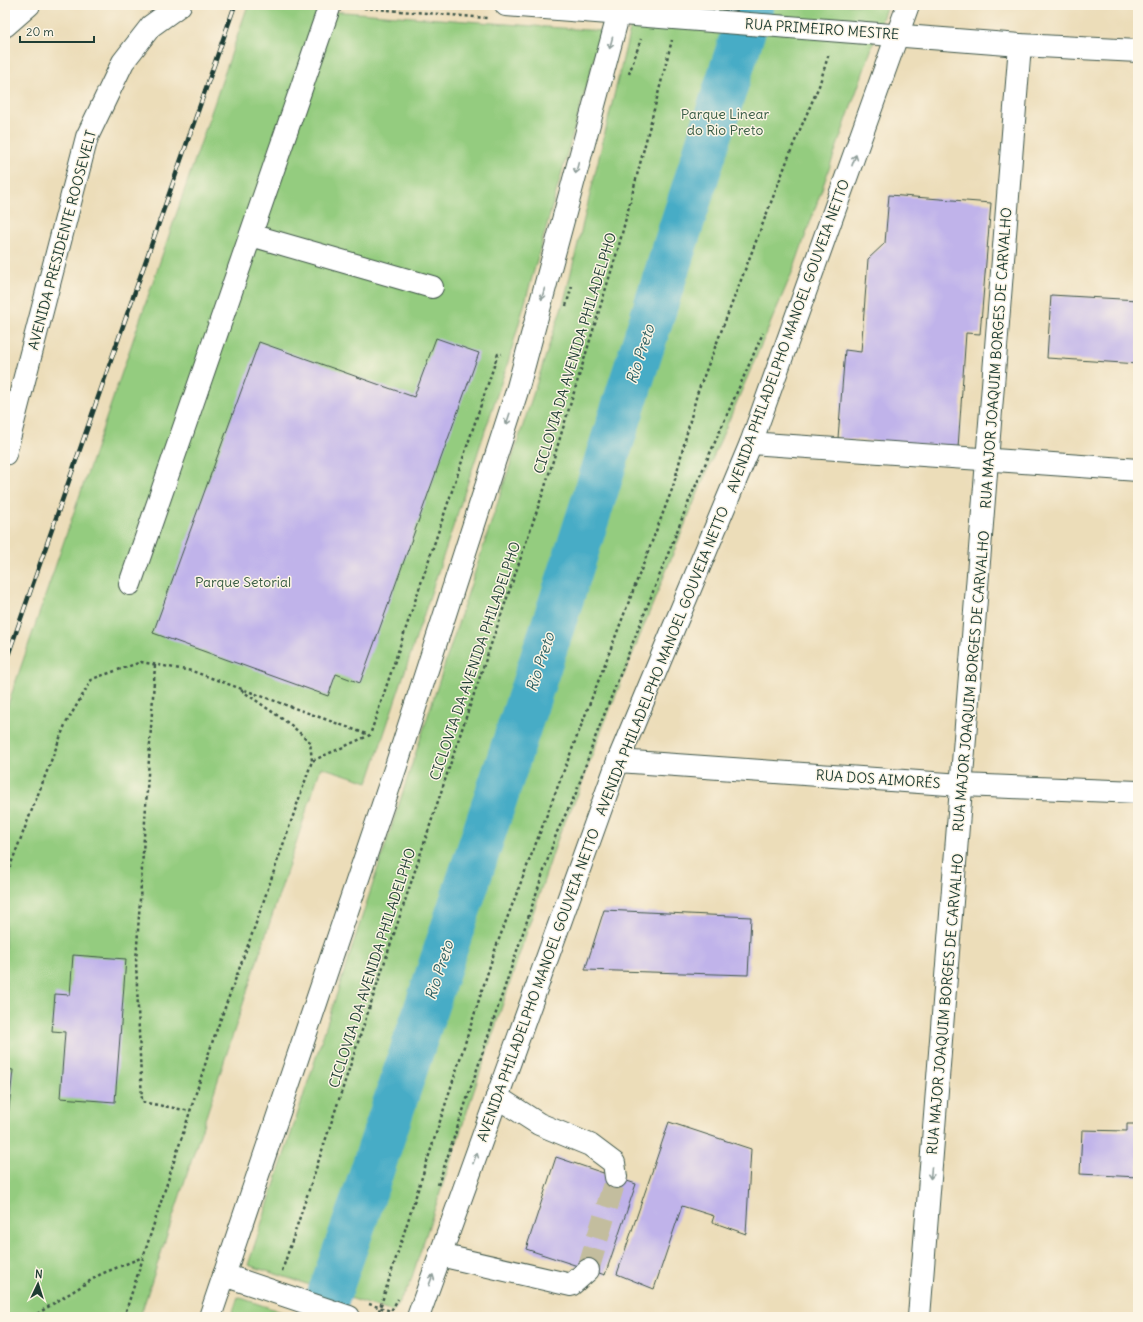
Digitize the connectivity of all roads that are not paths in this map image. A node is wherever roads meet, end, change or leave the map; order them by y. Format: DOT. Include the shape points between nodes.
graph roads {
  1 [pos="29,5"];
  2 [pos="180,5"];
  3 [pos="330,5"];
  4 [pos="908,5"];
  5 [pos="620,9"];
  6 [pos="499,12"];
  7 [pos="5,26"];
  8 [pos="898,35"];
  9 [pos="1020,45"];
  10 [pos="1138,50"];
  11 [pos="251,234"];
  12 [pos="432,287"];
  13 [pos="9,427"];
  14 [pos="751,443"];
  15 [pos="5,454"];
  16 [pos="988,460"];
  17 [pos="1138,470"];
  18 [pos="130,584"];
  19 [pos="618,761"];
  20 [pos="962,785"];
  21 [pos="1138,792"];
  22 [pos="497,1097"];
  23 [pos="616,1178"];
  24 [pos="440,1254"];
  25 [pos="588,1270"];
  26 [pos="224,1275"];
  27 [pos="210,1317"];
  28 [pos="348,1317"];
  29 [pos="418,1317"];
  30 [pos="919,1317"];
  1 -- 7 [label="street"];
  2 -- 13 [label="street, AVENIDA PRESIDENTE ROOSEVELT" via="152,26 123,62 87,137"];
  3 -- 11 [label="street"];
  4 -- 8 [label="street, AVENIDA PHILADELPHO MANOEL GOUVEIA NETTO"];
  5 -- 6 [label="street, RUA PRIMEIRO MESTRE"];
  5 -- 8 [label="street, RUA PRIMEIRO MESTRE" via="685,19"];
  5 -- 26 [label="street, one-way" via="517,391 396,766"];
  8 -- 9 [label="street, RUA PRIMEIRO MESTRE"];
  14 -- 8 [label="street, AVENIDA PHILADELPHO MANOEL GOUVEIA NETTO, one-way"];
  9 -- 10 [label="street, RUA PRIMEIRO MESTRE"];
  9 -- 16 [label="street, RUA MAJOR JOAQUIM BORGES DE CARVALHO"];
  11 -- 12 [label="street"];
  11 -- 18 [label="street"];
  13 -- 15 [label="street, AVENIDA PRESIDENTE ROOSEVELT"];
  14 -- 16 [label="street"];
  14 -- 19 [label="street, AVENIDA PHILADELPHO MANOEL GOUVEIA NETTO"];
  16 -- 17 [label="street"];
  16 -- 20 [label="street, RUA MAJOR JOAQUIM BORGES DE CARVALHO"];
  19 -- 20 [label="street, RUA DOS AIMORÉS"];
  19 -- 22 [label="street, AVENIDA PHILADELPHO MANOEL GOUVEIA NETTO"];
  20 -- 21 [label="street, RUA DOS AIMORÉS"];
  20 -- 30 [label="street, RUA MAJOR JOAQUIM BORGES DE CARVALHO, one-way"];
  22 -- 23 [label="street" via="539,1124 590,1145 614,1163"];
  24 -- 22 [label="street, AVENIDA PHILADELPHO MANOEL GOUVEIA NETTO, one-way"];
  24 -- 25 [label="street" via="571,1285"];
  29 -- 24 [label="street, AVENIDA PHILADELPHO MANOEL GOUVEIA NETTO, one-way"];
  26 -- 27 [label="street"];
  26 -- 28 [label="street"];
}
